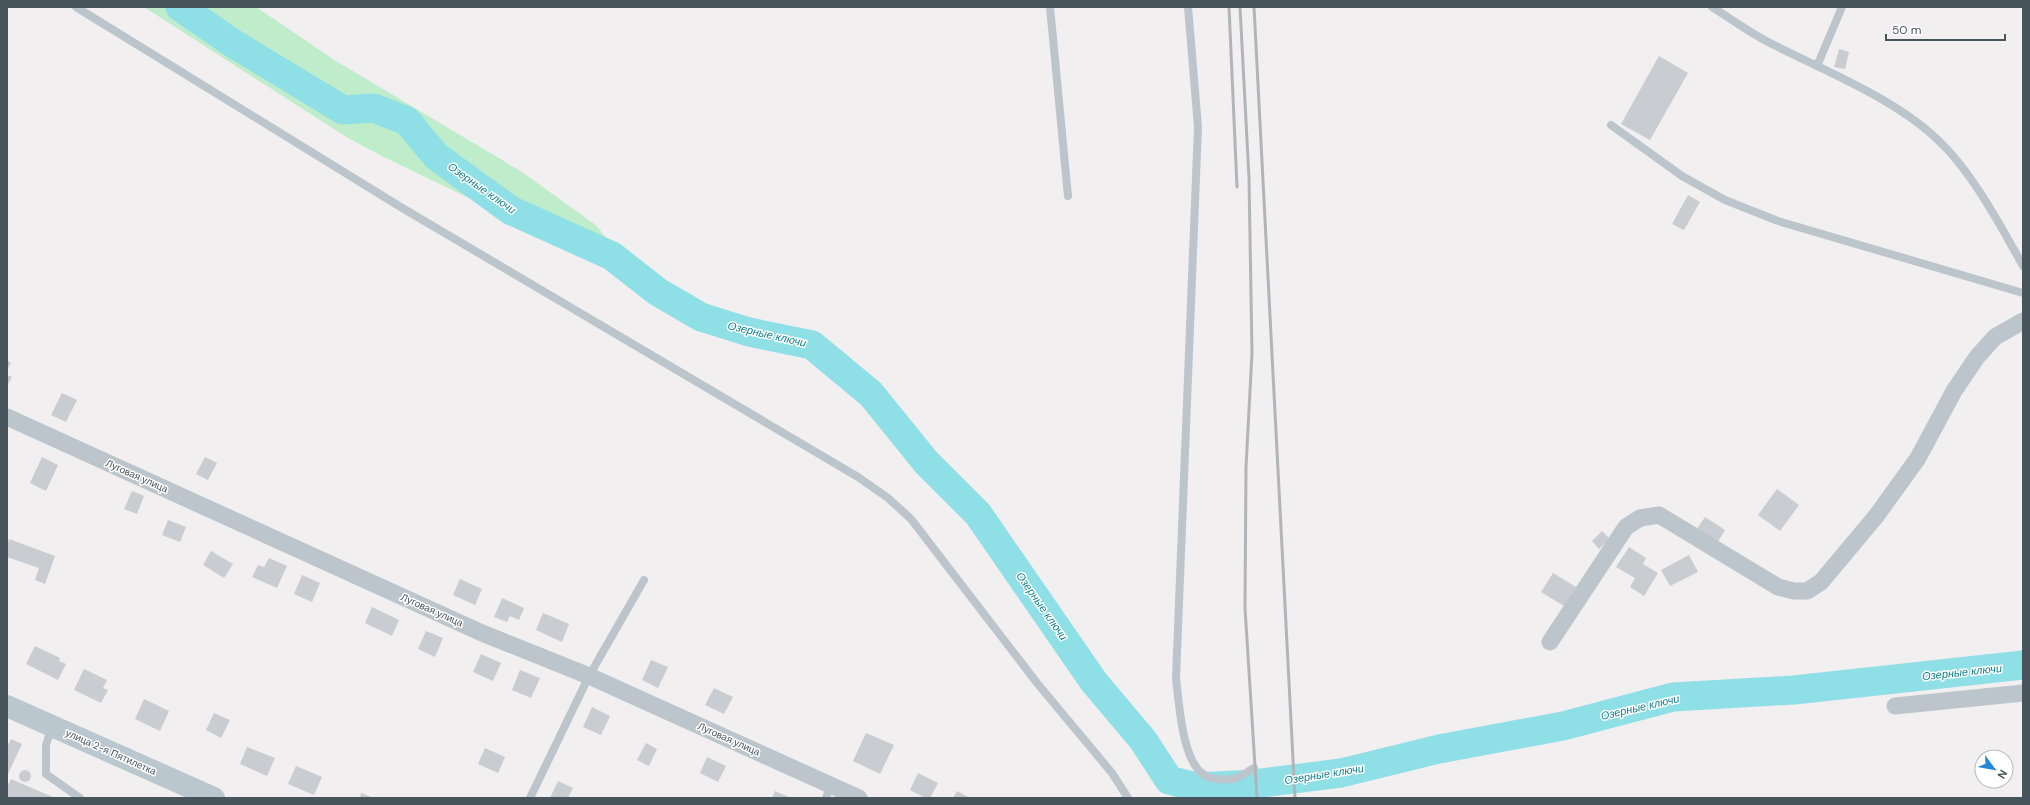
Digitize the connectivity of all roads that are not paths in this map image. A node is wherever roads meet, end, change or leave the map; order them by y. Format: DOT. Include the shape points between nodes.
graph roads {
  1 [pos="76,7"];
  2 [pos="1050,7"];
  3 [pos="1188,7"];
  4 [pos="1712,7"];
  5 [pos="1842,7"];
  6 [pos="1817,66"];
  7 [pos="1611,125"];
  8 [pos="1068,196"];
  9 [pos="2023,266"];
  10 [pos="2023,293"];
  11 [pos="2023,321"];
  12 [pos="9,423"];
  13 [pos="644,580"];
  14 [pos="1550,642"];
  15 [pos="589,676"];
  16 [pos="2023,693"];
  17 [pos="7,706"];
  18 [pos="1895,706"];
  19 [pos="52,726"];
  20 [pos="1254,768"];
  21 [pos="828,791"];
  22 [pos="80,798"];
  23 [pos="214,798"];
  24 [pos="530,798"];
  25 [pos="859,798"];
  26 [pos="1128,798"];
  1 -- 26 [label="lane" via="399,206 858,477 888,498 911,519 1037,683 1112,773"];
  2 -- 8 [label="lane"];
  3 -- 20 [label="lane" via="1198,127 1176,678 1187,749 1195,766 1210,778 1234,779"];
  4 -- 6 [label="lane" via="1772,44"];
  5 -- 6 [label="lane"];
  6 -- 9 [label="lane" via="1903,111 1944,145 1973,183"];
  7 -- 10 [label="lane" via="1682,176 1725,200 1778,221"];
  11 -- 14 [label="street" via="1995,337 1977,357 1954,391 1918,458 1877,516 1822,582 1807,591 1778,587 1659,515 1640,518 1626,527"];
  12 -- 15 [label="street, Луговая улица" via="482,633"];
  13 -- 15 [label="lane"];
  15 -- 21 [label="street, Луговая улица"];
  15 -- 24 [label="lane"];
  16 -- 18 [label="street"];
  17 -- 19 [label="main road, улица 2-я Пятилетка"];
  19 -- 22 [label="lane" via="46,745 46,774"];
  19 -- 23 [label="main road, улица 2-я Пятилетка"];
  21 -- 25 [label="street, Луговая улица"];
}
